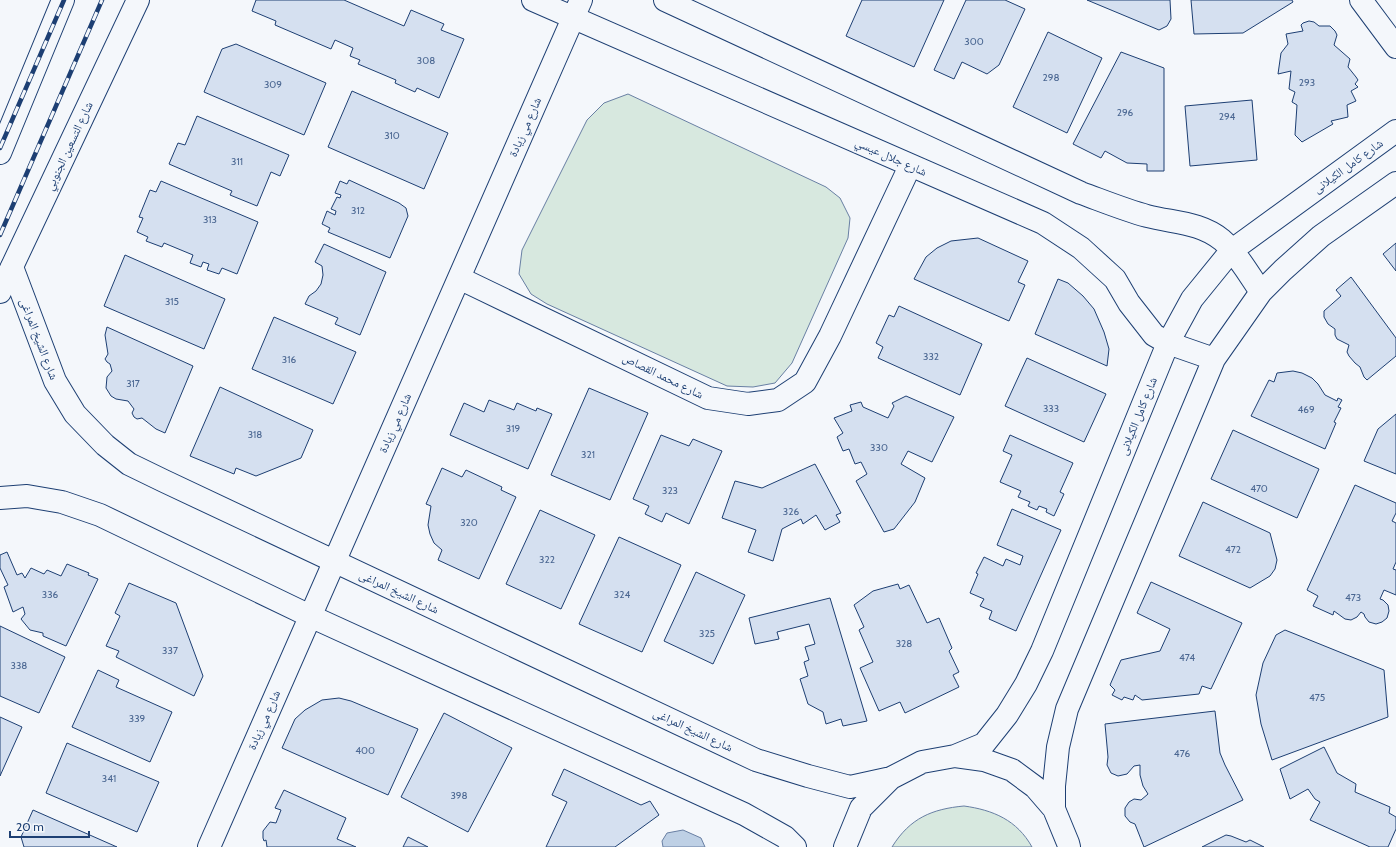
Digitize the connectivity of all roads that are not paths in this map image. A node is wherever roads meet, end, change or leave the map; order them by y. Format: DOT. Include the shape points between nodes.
graph roads {
  1 [pos="63,0"];
  2 [pos="138,0"];
  3 [pos="533,0"];
  4 [pos="665,0"];
  5 [pos="1361,0"];
  6 [pos="577,9"];
  7 [pos="1396,47"];
  8 [pos="1396,131"];
  9 [pos="0,153"];
  10 [pos="910,166"];
  11 [pos="1396,182"];
  12 [pos="1231,250"];
  13 [pos="12,267"];
  14 [pos="459,278"];
  15 [pos="0,292"];
  16 [pos="1261,292"];
  17 [pos="1168,343"];
  18 [pos="1214,359"];
  19 [pos="0,498"];
  20 [pos="334,561"];
  21 [pos="310,616"];
  22 [pos="955,756"];
  23 [pos="891,778"];
  24 [pos="1054,809"];
  25 [pos="1070,846"];
  26 [pos="209,847"];
  27 [pos="795,847"];
  28 [pos="845,847"];
  1 -- 9 [label="main road"];
  2 -- 13 [label="main road, شارع التسعين الجنوبي"];
  3 -- 6 [label="main road, شارع جلال عيسي"];
  4 -- 12 [label="main road" via="1080,193 1147,216 1194,225 1213,233"];
  5 -- 7 [label="main road"];
  6 -- 10 [label="main road, شارع جلال عيسي"];
  6 -- 14 [label="main road, شارع مي زيادة"];
  8 -- 12 [label="main road, شارع كامل الكيلانى"];
  10 -- 14 [label="main road, شارع محمد القصاص" via="830,336 805,382 778,400 748,404 708,398"];
  10 -- 17 [label="main road, شارع جلال عيسي" via="1043,223 1081,248 1114,279 1154,335"];
  11 -- 16 [label="main road" via="1321,236"];
  12 -- 16 [label="main road"];
  12 -- 17 [label="main road, شارع كامل الكيلانى" via="1192,299"];
  13 -- 15 [label="main road, شارع التسعين الجنوبي"];
  13 -- 20 [label="main road, شارع الشيخ المراغى" via="55,381 75,414 104,445 130,464"];
  14 -- 20 [label="main road, شارع مي زيادة"];
  16 -- 18 [label="main road"];
  17 -- 18 [label="main road, شارع جلال عيسي"];
  17 -- 22 [label="main road, شارع كامل الكيلانى" via="1042,651 1026,684 1007,715 984,744"];
  18 -- 24 [label="main road" via="1067,709 1058,747"];
  19 -- 21 [label="main road" via="41,498 100,515"];
  20 -- 21 [label="main road, شارع مي زيادة"];
  20 -- 23 [label="main road, شارع الشيخ المراغى" via="756,760 850,786"];
  21 -- 26 [label="main road, شارع مي زيادة"];
  21 -- 27 [label="main road" via="744,814 784,837"];
  22 -- 23 [label="main road" via="922,762"];
  22 -- 24 [label="main road" via="984,760 1012,770 1035,787"];
  23 -- 28 [label="main road" via="861,808"];
  24 -- 25 [label="main road"];
}
